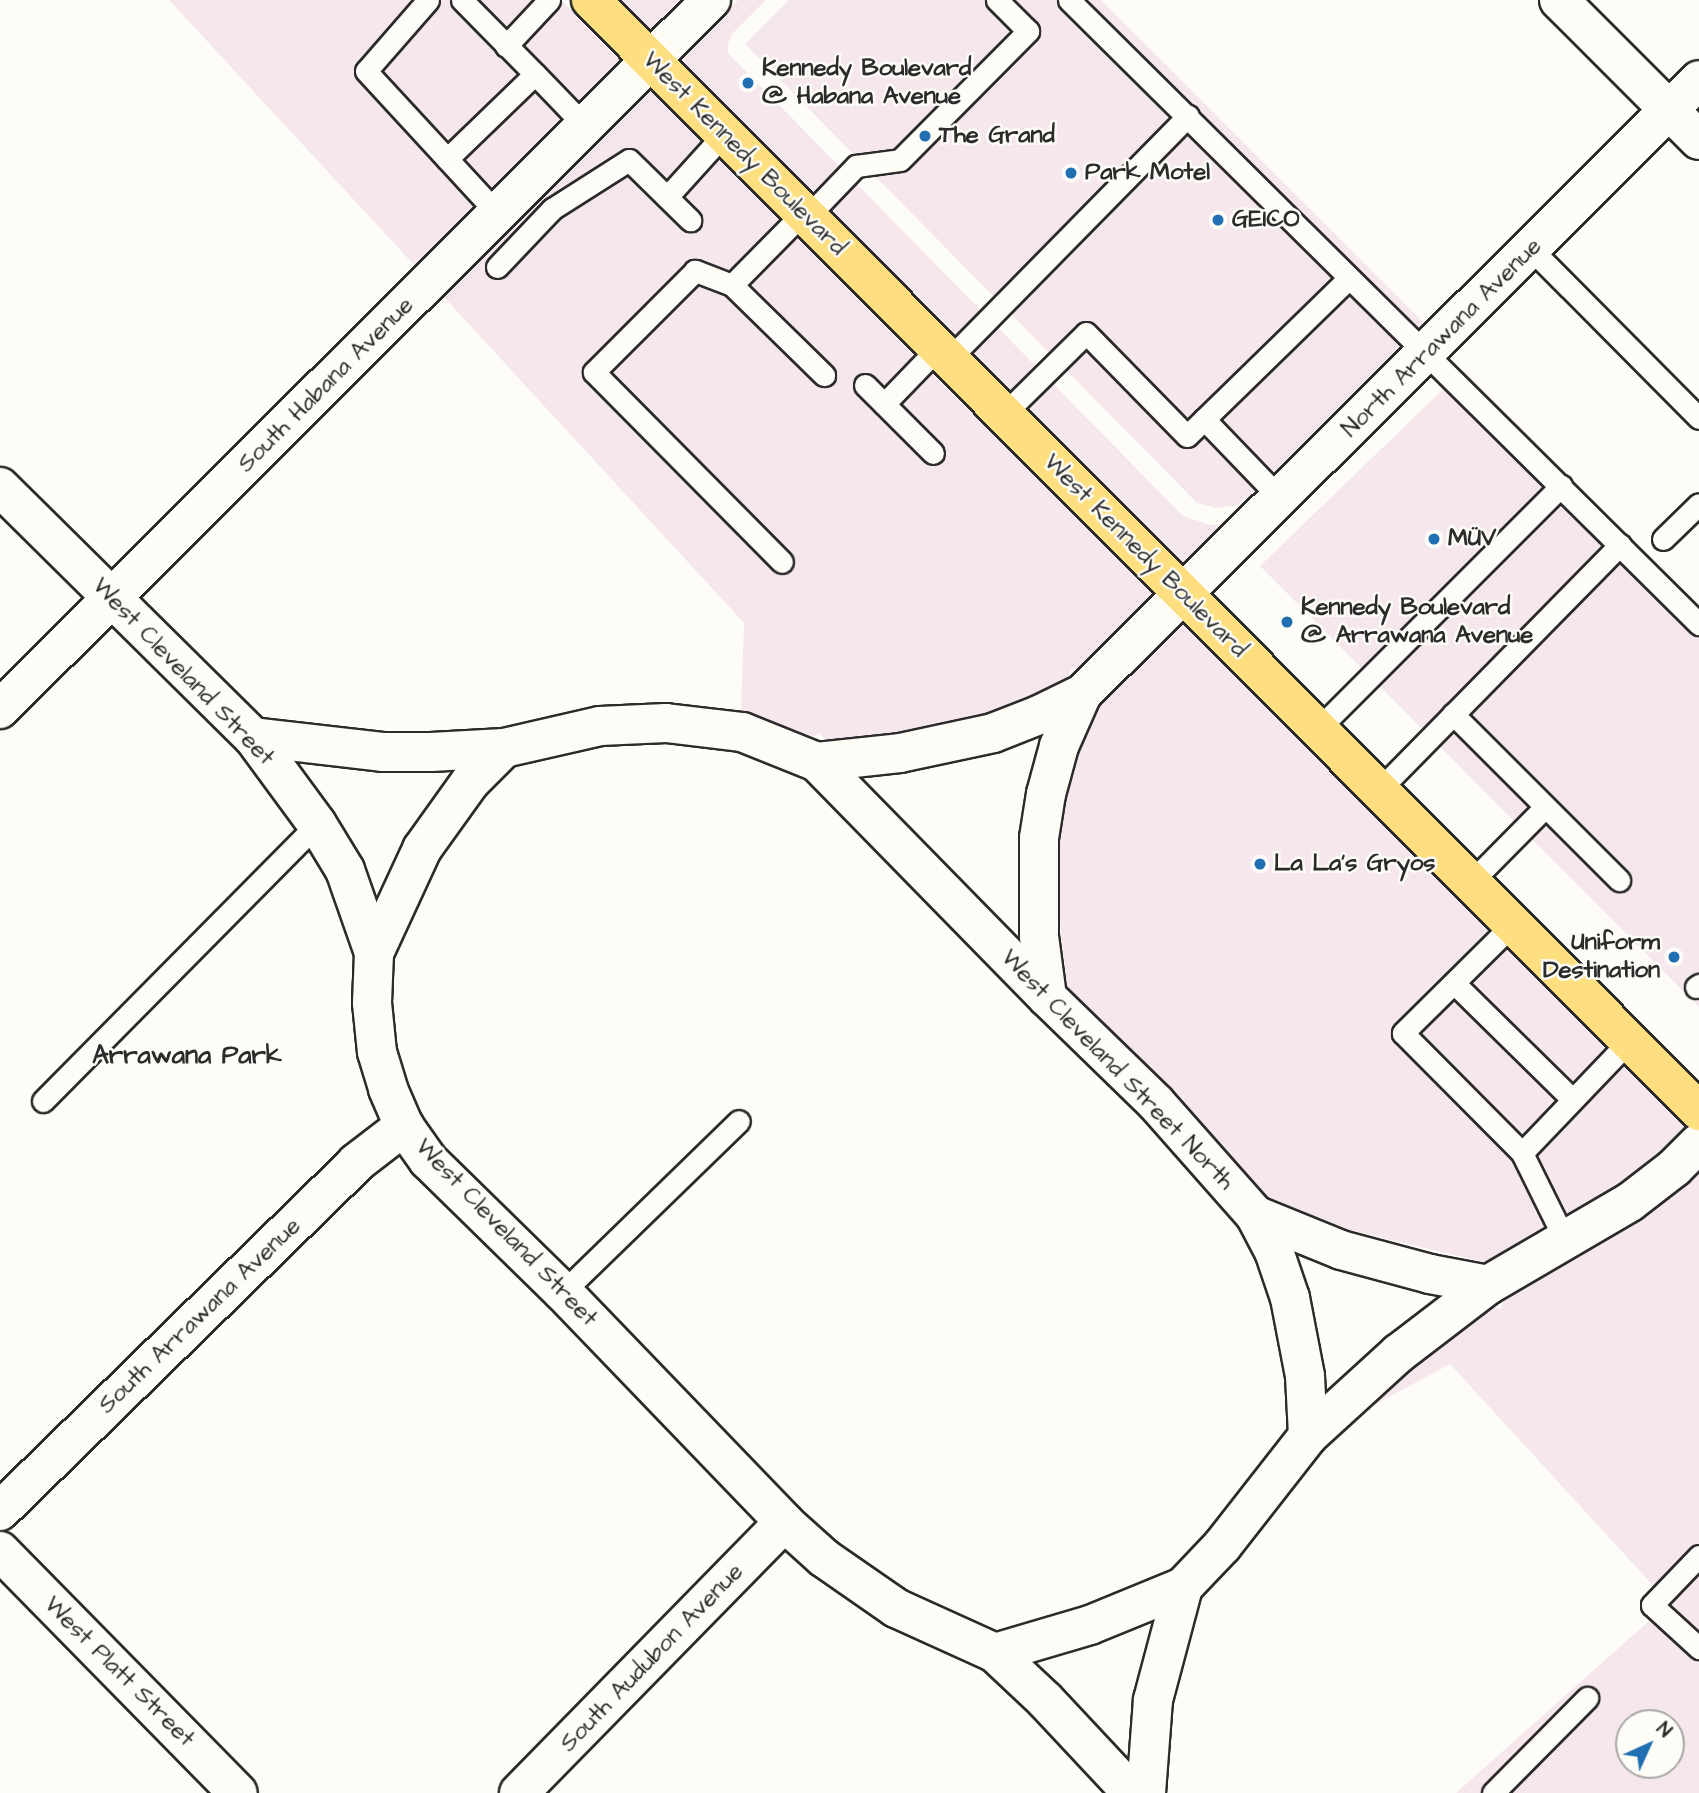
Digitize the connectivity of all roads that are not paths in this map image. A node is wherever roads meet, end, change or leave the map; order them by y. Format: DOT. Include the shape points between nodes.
graph roads {
  1 [pos="428,0"];
  2 [pos="462,0"];
  3 [pos="549,0"];
  4 [pos="591,0"];
  5 [pos="711,0"];
  6 [pos="997,0"];
  7 [pos="1069,0"];
  8 [pos="1559,0"];
  9 [pos="506,46"];
  10 [pos="650,60"];
  11 [pos="535,74"];
  12 [pos="1699,80"];
  13 [pos="1669,109"];
  14 [pos="1188,116"];
  15 [pos="585,126"];
  16 [pos="724,134"];
  17 [pos="1699,139"];
  18 [pos="447,159"];
  19 [pos="540,196"];
  20 [pos="667,197"];
  21 [pos="498,213"];
  22 [pos="805,215"];
  23 [pos="690,220"];
  24 [pos="1531,249"];
  25 [pos="497,267"];
  26 [pos="1349,278"];
  27 [pos="732,285"];
  28 [pos="1428,352"];
  29 [pos="944,354"];
  30 [pos="824,375"];
  31 [pos="865,385"];
  32 [pos="884,404"];
  33 [pos="1004,414"];
  34 [pos="1699,418"];
  35 [pos="1204,419"];
  36 [pos="933,453"];
  37 [pos="1561,486"];
  38 [pos="0,487"];
  39 [pos="1280,498"];
  40 [pos="1699,503"];
  41 [pos="1663,540"];
  42 [pos="1620,545"];
  43 [pos="782,562"];
  44 [pos="1183,594"];
  45 [pos="111,599"];
  46 [pos="1699,624"];
  47 [pos="1082,694"];
  48 [pos="0,709"];
  49 [pos="1453,715"];
  50 [pos="1318,729"];
  51 [pos="253,737"];
  52 [pos="504,748"];
  53 [pos="817,762"];
  54 [pos="1378,790"];
  55 [pos="1545,807"];
  56 [pos="317,824"];
  57 [pos="1619,880"];
  58 [pos="1471,882"];
  59 [pos="1513,924"];
  60 [pos="374,953"];
  61 [pos="1455,984"];
  62 [pos="1047,997"];
  63 [pos="1629,1041"];
  64 [pos="1572,1100"];
  65 [pos="43,1101"];
  66 [pos="1699,1111"];
  67 [pos="739,1121"];
  68 [pos="404,1126"];
  69 [pos="1699,1143"];
  70 [pos="1522,1153"];
  71 [pos="1255,1215"];
  72 [pos="1566,1242"];
  73 [pos="1488,1285"];
  74 [pos="563,1292"];
  75 [pos="1308,1436"];
  76 [pos="0,1511"];
  77 [pos="784,1522"];
  78 [pos="0,1551"];
  79 [pos="1699,1556"];
  80 [pos="1183,1587"];
  81 [pos="1699,1648"];
  82 [pos="995,1653"];
  83 [pos="1587,1698"];
  84 [pos="238,1793"];
  85 [pos="519,1793"];
  86 [pos="1132,1793"];
  87 [pos="1146,1793"];
  88 [pos="1493,1793"];
  1 -- 18 [label="lane" via="366,71"];
  2 -- 9 [label="lane"];
  3 -- 9 [label="lane"];
  4 -- 10 [label="main road, West Kennedy Boulevard"];
  5 -- 10 [label="street, South Habana Avenue"];
  6 -- 22 [label="lane" via="1028,31 900,160 856,166"];
  7 -- 14 [label="lane"];
  8 -- 13 [label="street"];
  9 -- 11 [label="lane"];
  10 -- 15 [label="street, South Habana Avenue"];
  10 -- 16 [label="main road, West Kennedy Boulevard"];
  11 -- 15 [label="lane"];
  11 -- 18 [label="lane"];
  12 -- 13 [label="street, North Arrawana Avenue"];
  13 -- 17 [label="street"];
  13 -- 24 [label="street, North Arrawana Avenue"];
  14 -- 26 [label="lane"];
  14 -- 29 [label="lane"];
  15 -- 19 [label="street, South Habana Avenue"];
  16 -- 20 [label="lane"];
  16 -- 22 [label="main road, West Kennedy Boulevard"];
  18 -- 21 [label="lane"];
  19 -- 20 [label="lane" via="629,160"];
  19 -- 21 [label="street, South Habana Avenue"];
  19 -- 25 [label="lane"];
  20 -- 23 [label="lane"];
  21 -- 45 [label="street, South Habana Avenue"];
  22 -- 27 [label="lane"];
  22 -- 29 [label="main road, West Kennedy Boulevard"];
  24 -- 28 [label="street, North Arrawana Avenue"];
  24 -- 34 [label="lane"];
  26 -- 28 [label="lane"];
  26 -- 35 [label="lane"];
  27 -- 30 [label="lane"];
  27 -- 43 [label="lane" via="695,271 594,372"];
  28 -- 37 [label="lane"];
  28 -- 39 [label="street, North Arrawana Avenue"];
  29 -- 32 [label="lane"];
  29 -- 33 [label="main road, West Kennedy Boulevard"];
  31 -- 32 [label="lane"];
  32 -- 36 [label="lane"];
  33 -- 35 [label="lane" via="1086,333 1187,436"];
  33 -- 44 [label="main road, West Kennedy Boulevard"];
  35 -- 39 [label="lane"];
  37 -- 42 [label="lane"];
  37 -- 50 [label="lane"];
  38 -- 45 [label="street, West Cleveland Street"];
  39 -- 44 [label="street, North Arrawana Avenue"];
  40 -- 41 [label="lane"];
  42 -- 46 [label="lane"];
  42 -- 49 [label="lane"];
  44 -- 47 [label="street"];
  44 -- 50 [label="main road, West Kennedy Boulevard"];
  45 -- 48 [label="street, South Habana Avenue"];
  45 -- 51 [label="street, West Cleveland Street"];
  47 -- 53 [label="street" via="993,733 900,753"];
  47 -- 62 [label="street" via="1059,746 1039,838 1037,906"];
  49 -- 54 [label="lane"];
  49 -- 55 [label="lane"];
  50 -- 54 [label="main road, West Kennedy Boulevard"];
  51 -- 52 [label="street" via="382,752"];
  51 -- 56 [label="street, West Cleveland Street"];
  52 -- 53 [label="street" via="600,726 666,723 742,732"];
  52 -- 60 [label="street" via="470,782 429,838"];
  53 -- 62 [label="street, West Cleveland Street North"];
  54 -- 58 [label="main road, West Kennedy Boulevard"];
  55 -- 57 [label="lane"];
  55 -- 58 [label="lane"];
  56 -- 60 [label="street, West Cleveland Street" via="345,870"];
  56 -- 65 [label="lane"];
  58 -- 59 [label="main road, West Kennedy Boulevard"];
  59 -- 61 [label="lane"];
  59 -- 63 [label="main road, West Kennedy Boulevard"];
  60 -- 68 [label="street, West Cleveland Street" via="372,1003 377,1052"];
  61 -- 64 [label="lane" via="1483,1022 1527,1066"];
  61 -- 70 [label="lane" via="1403,1033 1445,1062 1489,1105"];
  62 -- 71 [label="street, West Cleveland Street North" via="1156,1103"];
  63 -- 64 [label="lane"];
  63 -- 66 [label="main road, West Kennedy Boulevard"];
  64 -- 70 [label="lane"];
  67 -- 74 [label="lane"];
  68 -- 74 [label="street, West Cleveland Street" via="428,1160"];
  68 -- 76 [label="street, South Arrawana Avenue" via="356,1163"];
  69 -- 72 [label="street" via="1653,1185"];
  70 -- 72 [label="lane"];
  71 -- 73 [label="street" via="1341,1250"];
  71 -- 75 [label="street, West Cleveland Street North" via="1274,1251 1290,1298 1305,1376"];
  72 -- 73 [label="street"];
  73 -- 75 [label="street" via="1399,1353"];
  74 -- 77 [label="street, West Cleveland Street"];
  75 -- 80 [label="street" via="1222,1546"];
  77 -- 82 [label="street, West Cleveland Street" via="824,1558 896,1608"];
  77 -- 85 [label="street, South Audubon Avenue"];
  78 -- 84 [label="street, West Platt Street"];
  79 -- 81 [label="lane" via="1652,1605"];
  80 -- 82 [label="street" via="1090,1625"];
  80 -- 87 [label="street" via="1153,1700"];
  82 -- 86 [label="street, West Cleveland Street"];
  83 -- 88 [label="lane"];
}
